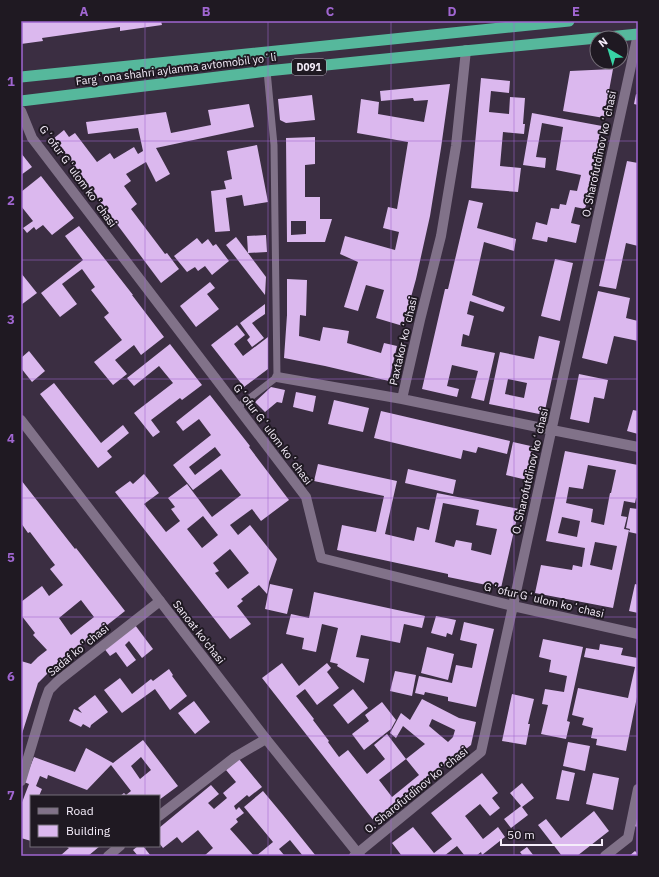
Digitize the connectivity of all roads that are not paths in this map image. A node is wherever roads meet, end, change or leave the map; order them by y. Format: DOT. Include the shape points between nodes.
graph roads {
  1 [pos="569,21"];
  2 [pos="638,34"];
  3 [pos="589,39"];
  4 [pos="466,50"];
  5 [pos="267,71"];
  6 [pos="21,77"];
  7 [pos="21,101"];
  8 [pos="21,111"];
  9 [pos="277,376"];
  10 [pos="402,399"];
  11 [pos="238,408"];
  12 [pos="21,420"];
  13 [pos="552,430"];
  14 [pos="638,447"];
  15 [pos="160,601"];
  16 [pos="513,606"];
  17 [pos="638,634"];
  18 [pos="266,739"];
  19 [pos="21,781"];
  20 [pos="638,789"];
  21 [pos="160,815"];
  22 [pos="119,847"];
  23 [pos="357,855"];
  24 [pos="108,856"];
  25 [pos="605,856"];
  1 -- 6 [label="highway, Fargʻona shahri aylanma avtomobil yoʻli / D091"];
  2 -- 13 [label="street, O. Sharofutdinov koʻchasi"];
  3 -- 4 [label="highway, Fargʻona shahri aylanma avtomobil yoʻli / D091"];
  4 -- 5 [label="highway, Fargʻona shahri aylanma avtomobil yoʻli / D091"];
  4 -- 10 [label="street, Paxtakor koʻchasi" via="456,146 441,236"];
  5 -- 7 [label="highway, Fargʻona shahri aylanma avtomobil yoʻli / D091"];
  5 -- 9 [label="lane" via="274,145"];
  8 -- 11 [label="street, Gʻofur Gʻulom koʻchasi" via="32,138"];
  9 -- 10 [label="street"];
  9 -- 11 [label="lane"];
  10 -- 13 [label="street, Paxtakor koʻchasi"];
  11 -- 16 [label="street, Gʻofur Gʻulom koʻchasi" via="306,497 321,558"];
  12 -- 15 [label="street, Sanoat ko'chasi"];
  13 -- 14 [label="street, Paxtakor koʻchasi"];
  13 -- 16 [label="street, O. Sharofutdinov koʻchasi"];
  15 -- 18 [label="street, Sanoat ko'chasi"];
  15 -- 19 [label="street, Sadaf koʻchasi" via="48,690"];
  16 -- 17 [label="street, Gʻofur Gʻulom koʻchasi"];
  16 -- 23 [label="street, O. Sharofutdinov koʻchasi" via="481,752"];
  18 -- 21 [label="street" via="235,757"];
  18 -- 23 [label="street, Sanoat ko'chasi"];
  20 -- 25 [label="street" via="628,838"];
  22 -- 24 [label="street"];
}
